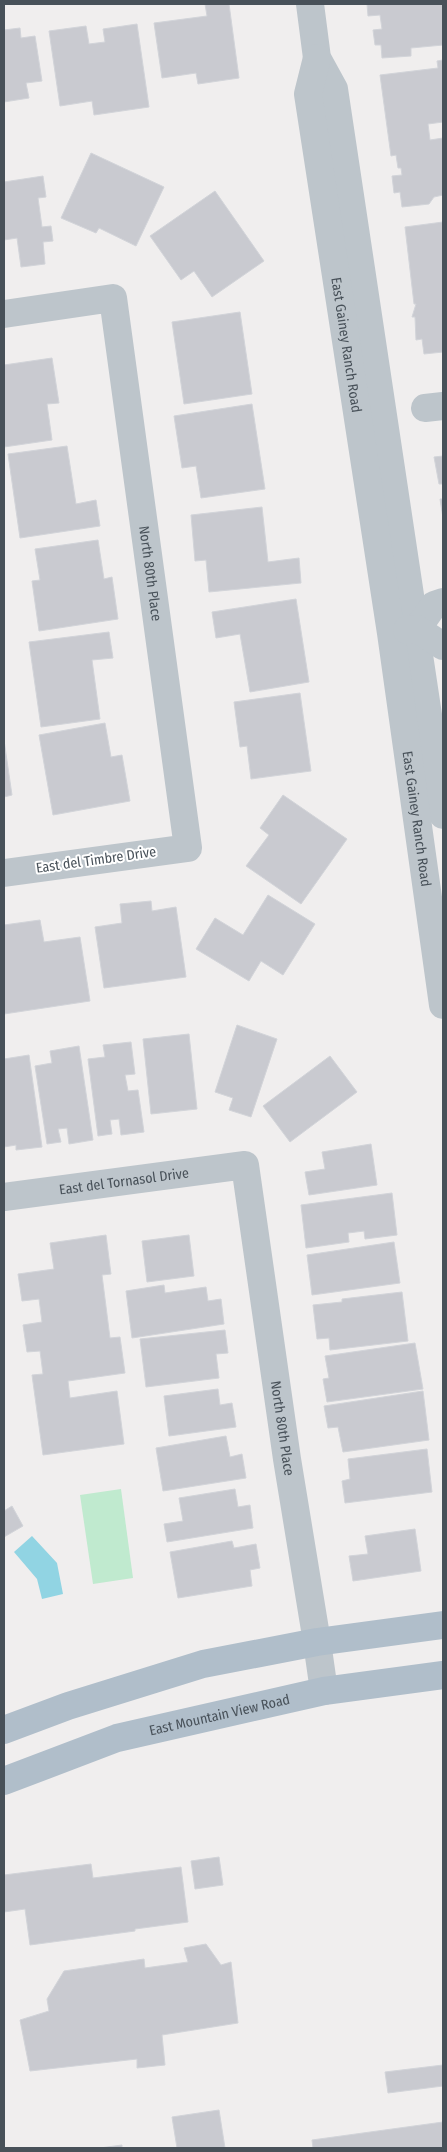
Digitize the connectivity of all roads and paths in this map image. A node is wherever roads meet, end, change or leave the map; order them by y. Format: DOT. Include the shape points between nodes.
graph roads {
  1 [pos="310,4"];
  2 [pos="4,314"];
  3 [pos="443,602"];
  4 [pos="404,631"];
  5 [pos="443,646"];
  6 [pos="443,815"];
  7 [pos="188,848"];
  8 [pos="4,873"];
  9 [pos="443,1005"];
  10 [pos="245,1165"];
  11 [pos="4,1197"];
  12 [pos="443,1625"];
  13 [pos="318,1642"];
  14 [pos="443,1675"];
  15 [pos="324,1691"];
  16 [pos="4,1730"];
  17 [pos="4,1781"];
  1 -- 4 [label="street, East Gainey Ranch Road" via="317,58 308,94"];
  2 -- 7 [label="street, North 80th Place" via="113,298"];
  3 -- 4 [label="street" via="434,605"];
  4 -- 5 [label="street"];
  4 -- 6 [label="street, East Gainey Ranch Road"];
  4 -- 9 [label="street, East Gainey Ranch Road"];
  7 -- 8 [label="street, East del Timbre Drive"];
  10 -- 11 [label="street, East del Tornasol Drive"];
  10 -- 13 [label="street, North 80th Place" via="287,1459"];
  12 -- 13 [label="main road"];
  13 -- 15 [label="street, North 80th Place"];
  13 -- 16 [label="main road" via="204,1664 68,1706"];
  14 -- 15 [label="main road, East Mountain View Road"];
  15 -- 17 [label="main road, East Mountain View Road" via="117,1738"];
}
